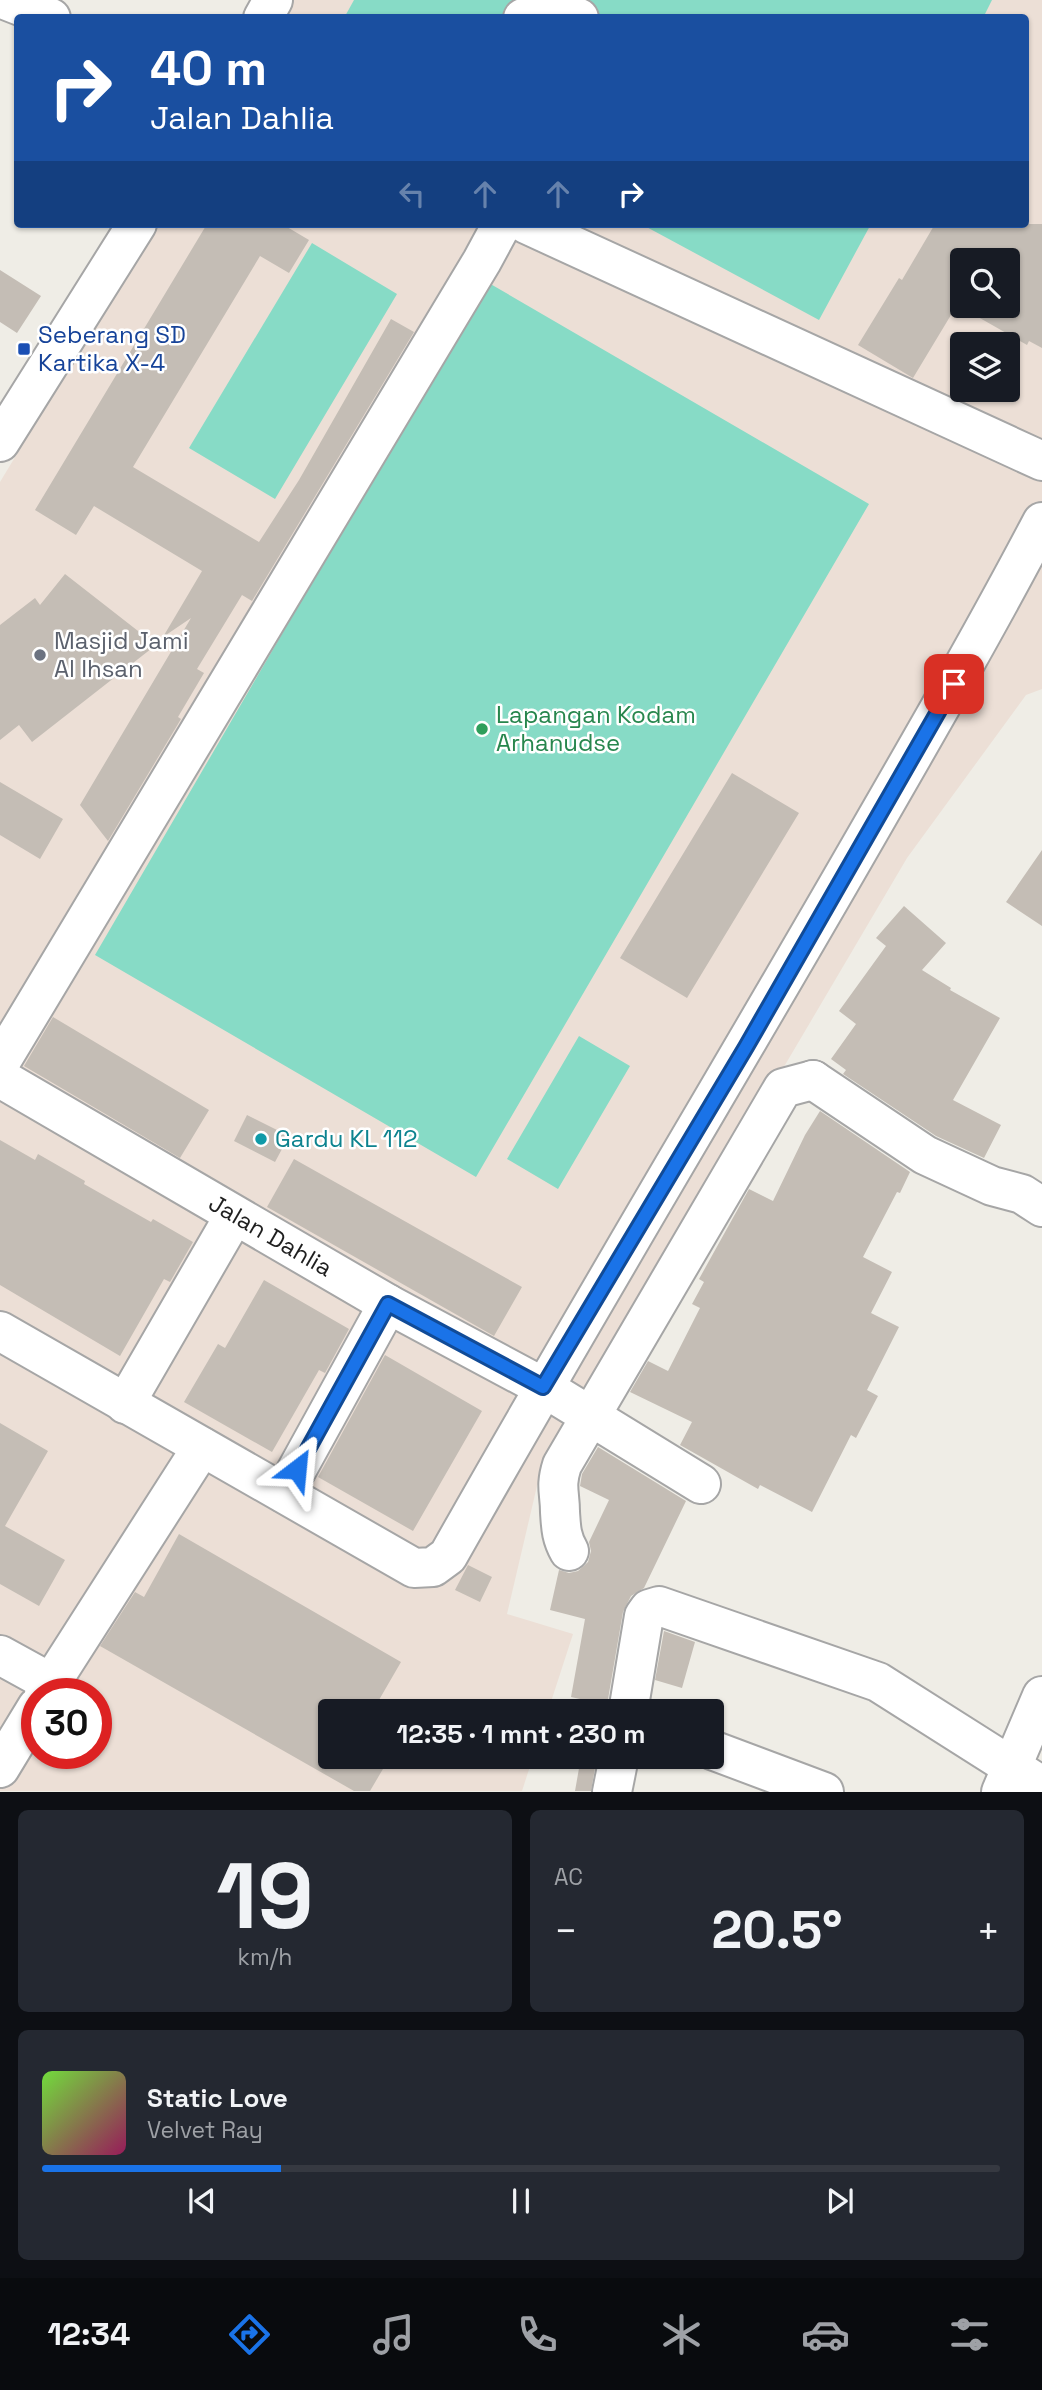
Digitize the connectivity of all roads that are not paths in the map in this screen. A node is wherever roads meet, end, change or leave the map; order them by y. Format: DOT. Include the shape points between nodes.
graph roads {
  1 [pos="5,0"];
  2 [pos="41,14"];
  3 [pos="551,14"];
  4 [pos="570,14"];
  5 [pos="134,228"];
  6 [pos="500,228"];
  7 [pos="535,228"];
  8 [pos="0,442"];
  9 [pos="1042,461"];
  10 [pos="1042,522"];
  11 [pos="0,1063"];
  12 [pos="0,1078"];
  13 [pos="1042,1207"];
  14 [pos="234,1216"];
  15 [pos="388,1304"];
  16 [pos="0,1331"];
  17 [pos="543,1387"];
  18 [pos="125,1404"];
  19 [pos="590,1417"];
  20 [pos="202,1447"];
  21 [pos="701,1484"];
  22 [pos="284,1493"];
  23 [pos="569,1551"];
  24 [pos="0,1655"];
  25 [pos="25,1678"];
  26 [pos="55,1678"];
  27 [pos="1042,1696"];
  28 [pos="630,1699"];
  29 [pos="21,1733"];
  30 [pos="724,1754"];
  31 [pos="0,1768"];
  32 [pos="616,1769"];
  33 [pos="1018,1781"];
  34 [pos="611,1791"];
  35 [pos="824,1791"];
  1 -- 2 [label="street"];
  3 -- 4 [label="street"];
  5 -- 8 [label="street"];
  6 -- 11 [label="street"];
  7 -- 9 [label="street"];
  10 -- 17 [label="street" via="752,1035"];
  12 -- 14 [label="street, Jalan Dahlia"];
  13 -- 19 [label="street" via="1022,1194 992,1186 925,1154 813,1080 783,1088"];
  14 -- 15 [label="street, Jalan Dahlia"];
  14 -- 18 [label="street"];
  15 -- 17 [label="street, Jalan Dahlia"];
  15 -- 22 [label="street"];
  16 -- 18 [label="street"];
  17 -- 19 [label="street, Jalan Dahlia"];
  17 -- 22 [label="street" via="448,1556 433,1567 414,1568"];
  18 -- 20 [label="street"];
  19 -- 21 [label="street, Jalan Dahlia"];
  19 -- 23 [label="street" via="558,1478 562,1540"];
  20 -- 22 [label="street"];
  20 -- 26 [label="street"];
  24 -- 25 [label="street"];
  27 -- 33 [label="street"];
  28 -- 33 [label="street" via="644,1616 659,1606 878,1682"];
  29 -- 31 [label="street"];
  30 -- 35 [label="street"];
  32 -- 34 [label="street"];
}
